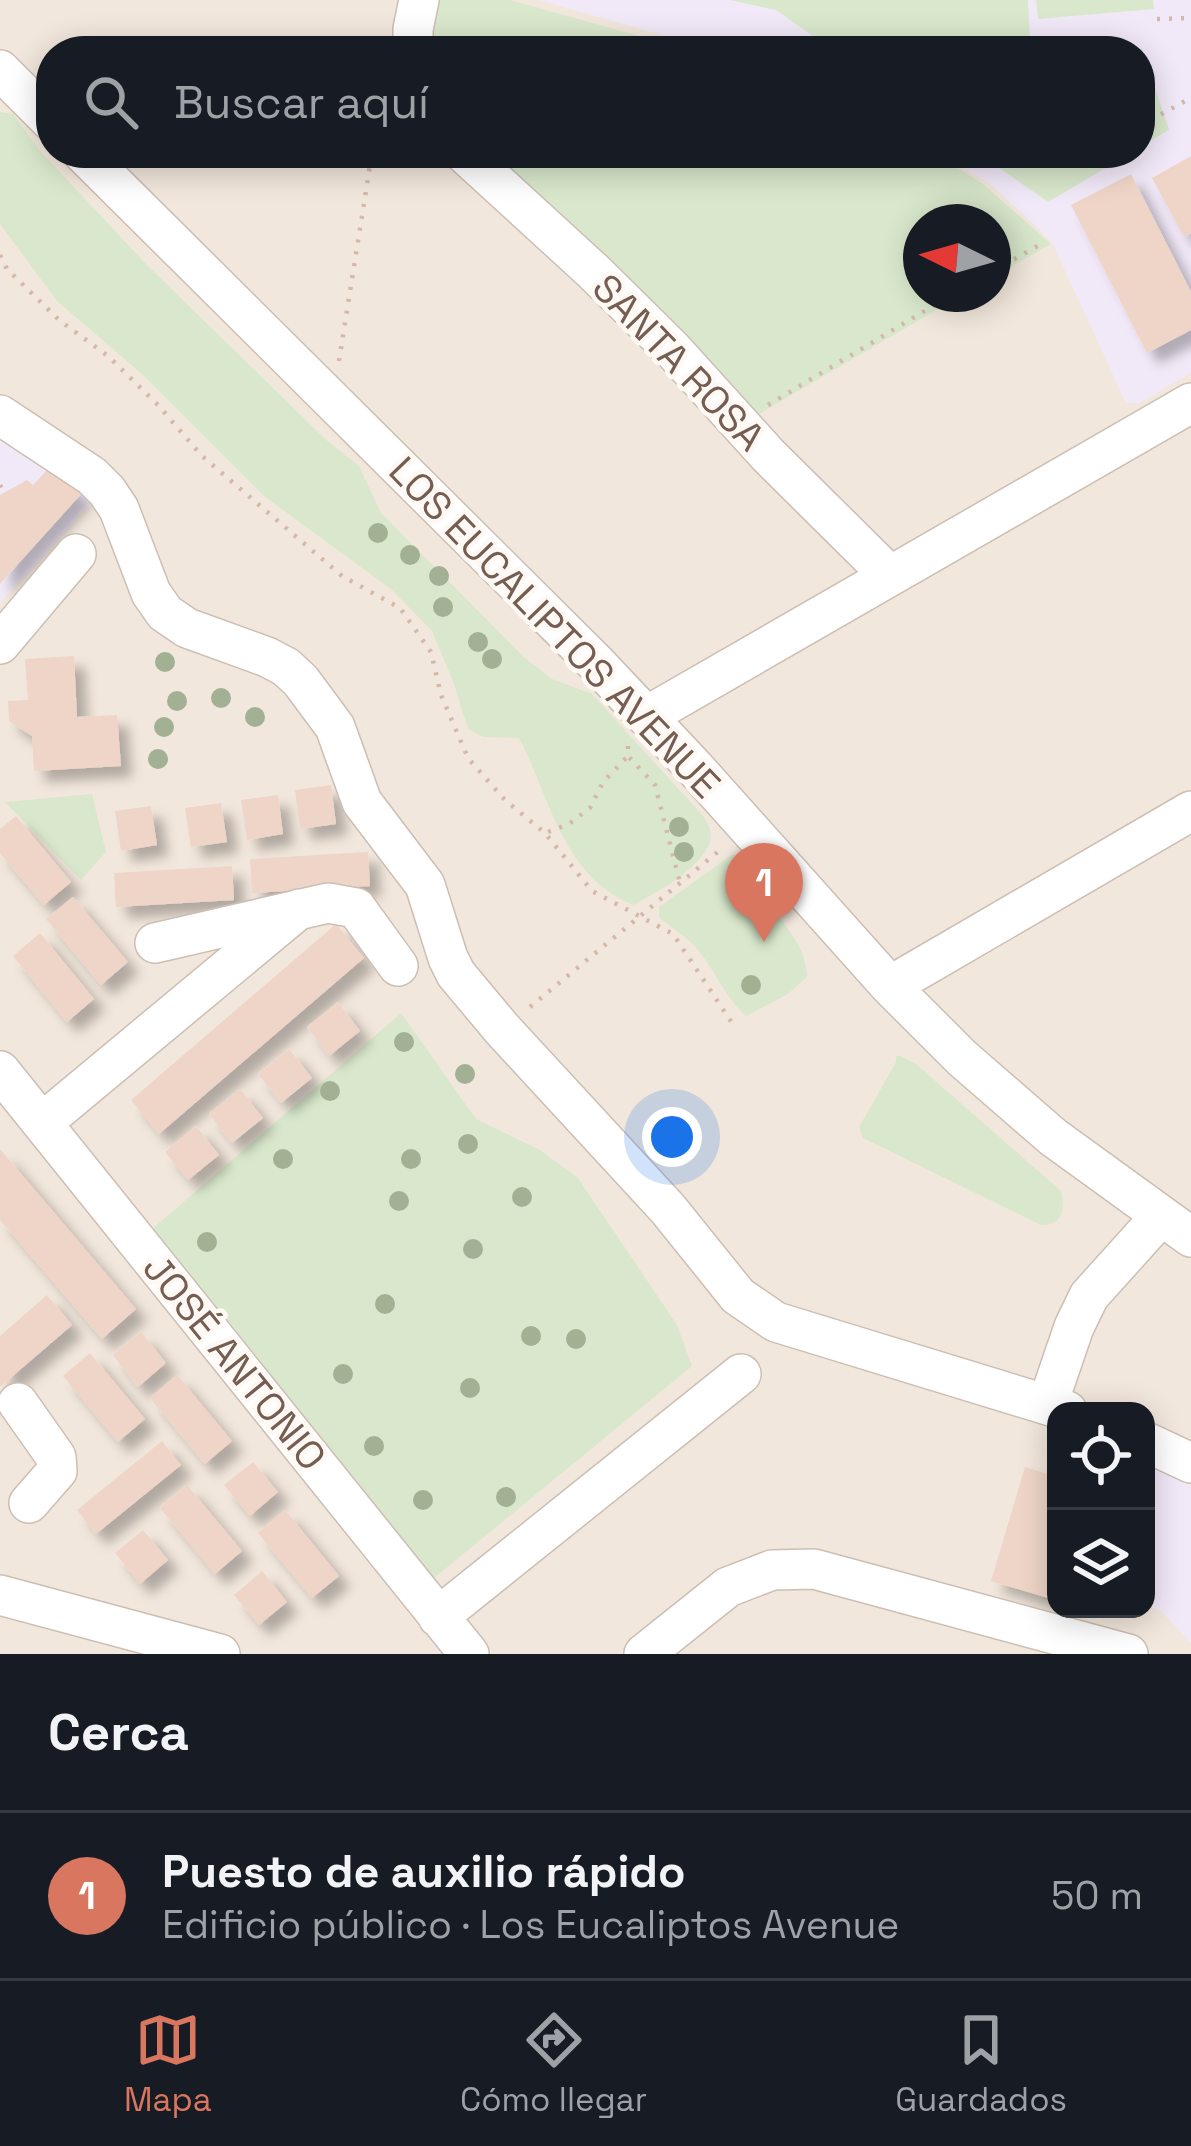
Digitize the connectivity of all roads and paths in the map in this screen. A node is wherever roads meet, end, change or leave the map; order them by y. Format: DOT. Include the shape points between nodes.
graph roads {
  1 [pos="419,0"];
  2 [pos="1191,18"];
  3 [pos="1156,19"];
  4 [pos="413,36"];
  5 [pos="3,80"];
  6 [pos="1187,100"];
  7 [pos="36,108"];
  8 [pos="1155,118"];
  9 [pos="98,168"];
  10 [pos="370,168"];
  11 [pos="480,168"];
  12 [pos="1043,243"];
  13 [pos="0,255"];
  14 [pos="1011,261"];
  15 [pos="923,312"];
  16 [pos="333,402"];
  17 [pos="1191,403"];
  18 [pos="0,415"];
  19 [pos="739,423"];
  20 [pos="76,554"];
  21 [pos="890,576"];
  22 [pos="0,644"];
  23 [pos="638,727"];
  24 [pos="628,756"];
  25 [pos="1191,811"];
  26 [pos="545,833"];
  27 [pos="725,846"];
  28 [pos="680,883"];
  29 [pos="299,908"];
  30 [pos="640,917"];
  31 [pos="155,943"];
  32 [pos="398,966"];
  33 [pos="890,986"];
  34 [pos="502,1029"];
  35 [pos="736,1029"];
  36 [pos="0,1071"];
  37 [pos="43,1122"];
  38 [pos="1176,1227"];
  39 [pos="741,1374"];
  40 [pos="19,1402"];
  41 [pos="1059,1402"];
  42 [pos="1047,1404"];
  43 [pos="1155,1446"];
  44 [pos="1191,1463"];
  45 [pos="29,1503"];
  46 [pos="0,1595"];
  47 [pos="438,1617"];
  48 [pos="220,1654"];
  49 [pos="469,1654"];
  50 [pos="644,1654"];
  51 [pos="1128,1654"];
  1 -- 4 [label="street"];
  2 -- 3 [label="path"];
  5 -- 7 [label="street"];
  6 -- 8 [label="path"];
  9 -- 16 [label="street, LOS EUCALIPTOS AVENUE"];
  10 -- 16 [label="path"];
  11 -- 19 [label="street, SANTA ROSA" via="674,350"];
  12 -- 14 [label="path"];
  13 -- 26 [label="path" via="202,456 342,576 400,608 431,652 468,758"];
  15 -- 19 [label="path"];
  16 -- 23 [label="street, LOS EUCALIPTOS AVENUE"];
  17 -- 21 [label="street"];
  18 -- 34 [label="street" via="107,491 165,613 267,657 301,681 335,727 362,802 425,885 456,974"];
  19 -- 21 [label="street, SANTA ROSA"];
  20 -- 22 [label="street"];
  21 -- 23 [label="street"];
  23 -- 24 [label="path"];
  23 -- 33 [label="street, LOS EUCALIPTOS AVENUE"];
  24 -- 26 [label="path" via="590,808"];
  24 -- 28 [label="path" via="655,785"];
  25 -- 33 [label="street"];
  26 -- 30 [label="path" via="592,891"];
  27 -- 28 [label="path"];
  28 -- 30 [label="path"];
  29 -- 31 [label="street"];
  29 -- 32 [label="street" via="356,908"];
  29 -- 37 [label="street"];
  30 -- 34 [label="path"];
  30 -- 35 [label="path" via="673,934"];
  33 -- 38 [label="street, LOS EUCALIPTOS AVENUE" via="1007,1098"];
  34 -- 42 [label="street" via="757,1311"];
  36 -- 37 [label="street, JOSÉ ANTONIO"];
  37 -- 47 [label="street, JOSÉ ANTONIO"];
  38 -- 41 [label="street" via="1089,1296"];
  39 -- 47 [label="street"];
  40 -- 45 [label="street" via="56,1457 57,1471"];
  43 -- 44 [label="street"];
  46 -- 48 [label="street"];
  47 -- 49 [label="street, JOSÉ ANTONIO"];
  50 -- 51 [label="street" via="728,1587 772,1570 814,1569"];
}
